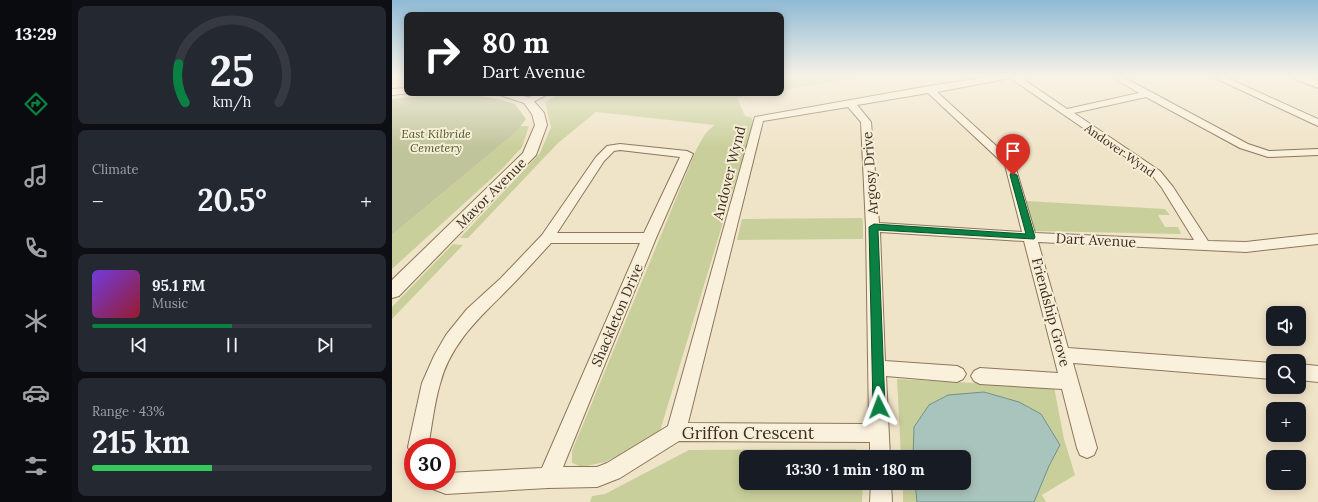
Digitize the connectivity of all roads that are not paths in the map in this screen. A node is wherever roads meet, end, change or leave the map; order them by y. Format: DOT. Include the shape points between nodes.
graph roads {
  1 [pos="870,100"];
  2 [pos="941,100"];
  3 [pos="1049,100"];
  4 [pos="1117,100"];
  5 [pos="1158,100"];
  6 [pos="1269,100"];
  7 [pos="528,101"];
  8 [pos="851,104"];
  9 [pos="1066,112"];
  10 [pos="1318,123"];
  11 [pos="1317,154"];
  12 [pos="874,227"];
  13 [pos="1031,237"];
  14 [pos="547,238"];
  15 [pos="649,238"];
  16 [pos="1318,239"];
  17 [pos="1204,245"];
  18 [pos="392,291"];
  19 [pos="1062,356"];
  20 [pos="877,368"];
  21 [pos="1266,370"];
  22 [pos="1306,373"];
  23 [pos="957,374"];
  24 [pos="1318,374"];
  25 [pos="980,376"];
  26 [pos="1070,382"];
  27 [pos="676,432"];
  28 [pos="880,433"];
  29 [pos="420,438"];
  30 [pos="1087,448"];
  31 [pos="880,450"];
  32 [pos="548,478"];
  33 [pos="456,483"];
  34 [pos="881,490"];
  35 [pos="882,502"];
  1 -- 8 [label="street, Andover Wynd"];
  2 -- 13 [label="street, Friendship Grove" via="1010,164"];
  3 -- 9 [label="street, Andover Wynd"];
  4 -- 9 [label="street"];
  5 -- 11 [label="street" via="1250,148 1268,154"];
  6 -- 10 [label="street"];
  7 -- 18 [label="street, Mavor Avenue" via="538,113 540,125 529,155"];
  8 -- 12 [label="street, Argosy Drive" via="866,122"];
  8 -- 27 [label="street, Andover Wynd" via="759,119"];
  9 -- 17 [label="street, Andover Wynd" via="1156,173"];
  12 -- 13 [label="street, Dart Avenue"];
  12 -- 20 [label="street, Argosy Drive"];
  13 -- 17 [label="street, Dart Avenue"];
  13 -- 19 [label="street, Friendship Grove"];
  14 -- 15 [label="street"];
  14 -- 15 [label="street, Shackleton Drive" via="600,159 611,148 629,147 687,154"];
  14 -- 29 [label="street" via="473,313 452,340 431,383"];
  15 -- 32 [label="street, Shackleton Drive"];
  16 -- 17 [label="street, Dart Avenue" via="1246,247"];
  19 -- 21 [label="street"];
  19 -- 26 [label="street, Friendship Grove"];
  20 -- 23 [label="street"];
  20 -- 28 [label="street, Argosy Drive"];
  22 -- 24 [label="street"];
  25 -- 26 [label="street, Friendship Grove"];
  26 -- 30 [label="street, Friendship Grove"];
  27 -- 28 [label="street, Griffon Crescent"];
  27 -- 32 [label="street, Griffon Crescent" via="613,471 597,477"];
  28 -- 31 [label="street, Argosy Drive"];
  32 -- 33 [label="street, Griffon Crescent"];
  34 -- 35 [label="street"];
}
